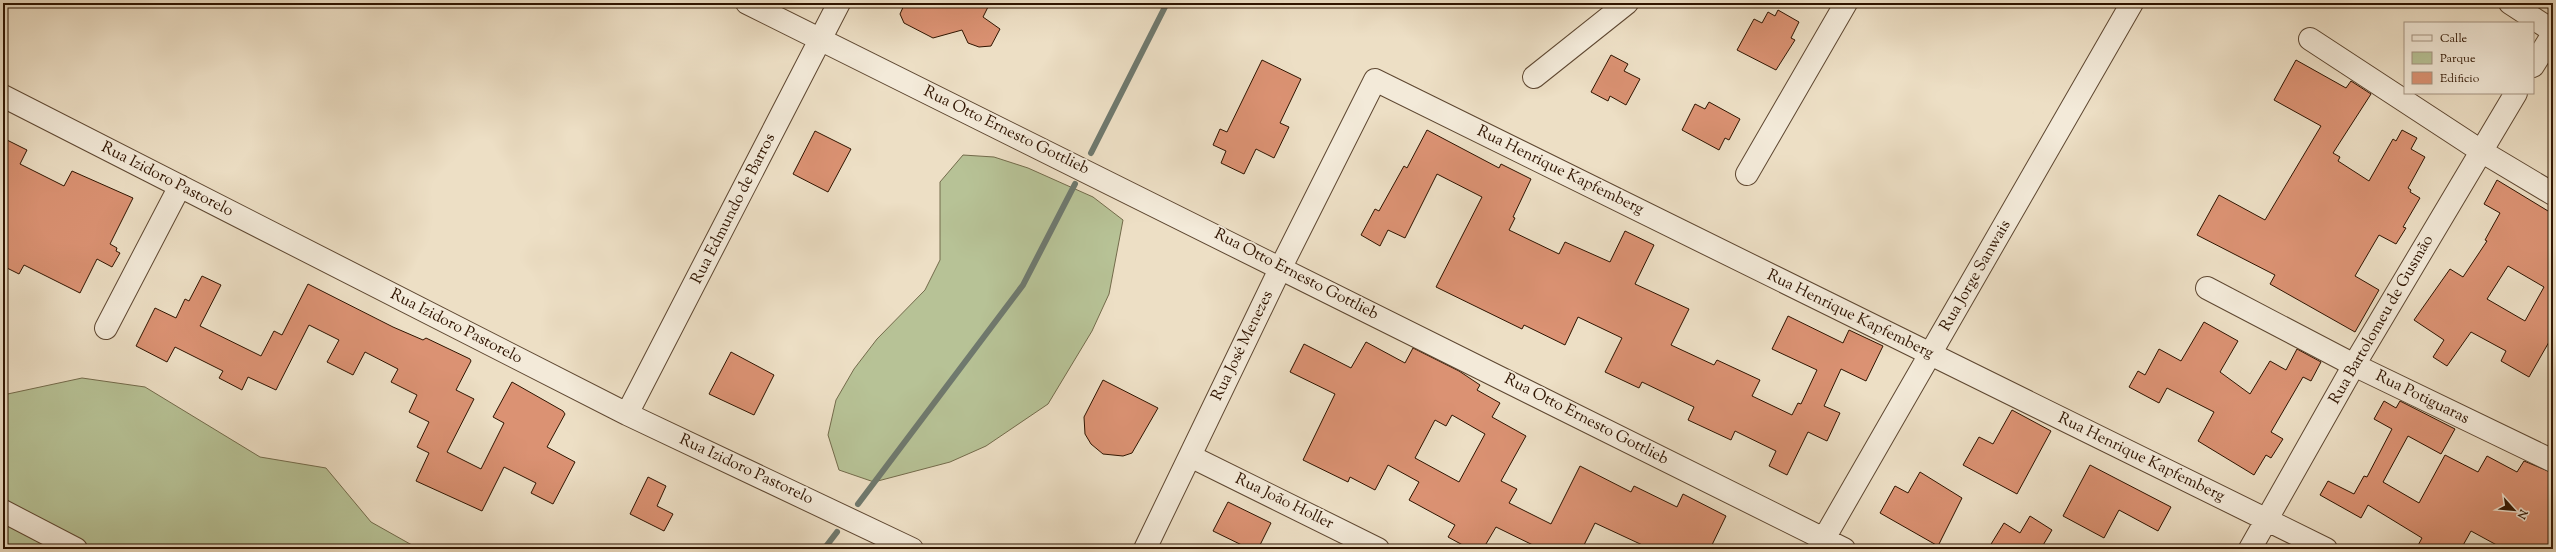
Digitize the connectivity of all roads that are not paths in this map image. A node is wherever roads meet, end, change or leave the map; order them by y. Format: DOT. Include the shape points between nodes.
graph roads {
  1 [pos="747,3"];
  2 [pos="839,3"];
  3 [pos="1627,3"];
  4 [pos="1846,3"];
  5 [pos="2132,3"];
  6 [pos="2510,3"];
  7 [pos="2553,33"];
  8 [pos="2310,39"];
  9 [pos="822,40"];
  10 [pos="2534,64"];
  11 [pos="1534,76"];
  12 [pos="1375,80"];
  13 [pos="2515,94"];
  14 [pos="3,96"];
  15 [pos="2481,151"];
  16 [pos="1747,174"];
  17 [pos="180,186"];
  18 [pos="2553,194"];
  19 [pos="1281,267"];
  20 [pos="2208,288"];
  21 [pos="106,328"];
  22 [pos="1931,354"];
  23 [pos="2354,365"];
  24 [pos="627,414"];
  25 [pos="1190,456"];
  26 [pos="2553,461"];
  27 [pos="3,511"];
  28 [pos="2267,521"];
  29 [pos="1821,544"];
  30 [pos="76,549"];
  31 [pos="912,549"];
  32 [pos="1145,549"];
  33 [pos="1378,549"];
  34 [pos="1844,549"];
  35 [pos="2250,549"];
  36 [pos="2326,549"];
  1 -- 9 [label="street, Rua Otto Ernesto Gottlieb"];
  2 -- 9 [label="street, Rua Edmundo de Barros"];
  3 -- 11 [label="street"];
  4 -- 16 [label="street"];
  5 -- 22 [label="street, Rua Jorge Sanwais"];
  6 -- 7 [label="street"];
  7 -- 10 [label="street"];
  8 -- 15 [label="street"];
  9 -- 19 [label="street, Rua Otto Ernesto Gottlieb"];
  9 -- 24 [label="street, Rua Edmundo de Barros"];
  12 -- 19 [label="street, Rua José Menezes"];
  12 -- 22 [label="street, Rua Henrique Kapfemberg"];
  13 -- 15 [label="street, Rua Bartolomeu de Gusmão"];
  14 -- 17 [label="street, Rua Izidoro Pastorelo"];
  15 -- 18 [label="street"];
  15 -- 23 [label="street, Rua Bartolomeu de Gusmão"];
  17 -- 21 [label="street"];
  17 -- 24 [label="street, Rua Izidoro Pastorelo"];
  19 -- 25 [label="street, Rua José Menezes"];
  19 -- 29 [label="street, Rua Otto Ernesto Gottlieb"];
  20 -- 23 [label="street, Rua Potiguaras"];
  22 -- 28 [label="street, Rua Henrique Kapfemberg"];
  22 -- 29 [label="street, Rua Jorge Sanwais"];
  23 -- 26 [label="street, Rua Potiguaras"];
  23 -- 28 [label="street, Rua Bartolomeu de Gusmão"];
  24 -- 31 [label="street, Rua Izidoro Pastorelo"];
  25 -- 32 [label="street, Rua José Menezes"];
  25 -- 33 [label="street, Rua João Holler"];
  27 -- 30 [label="street"];
  28 -- 35 [label="street, Rua Bartolomeu de Gusmão"];
  28 -- 36 [label="street, Rua Henrique Kapfemberg"];
  29 -- 34 [label="street, Rua Otto Ernesto Gottlieb"];
}
